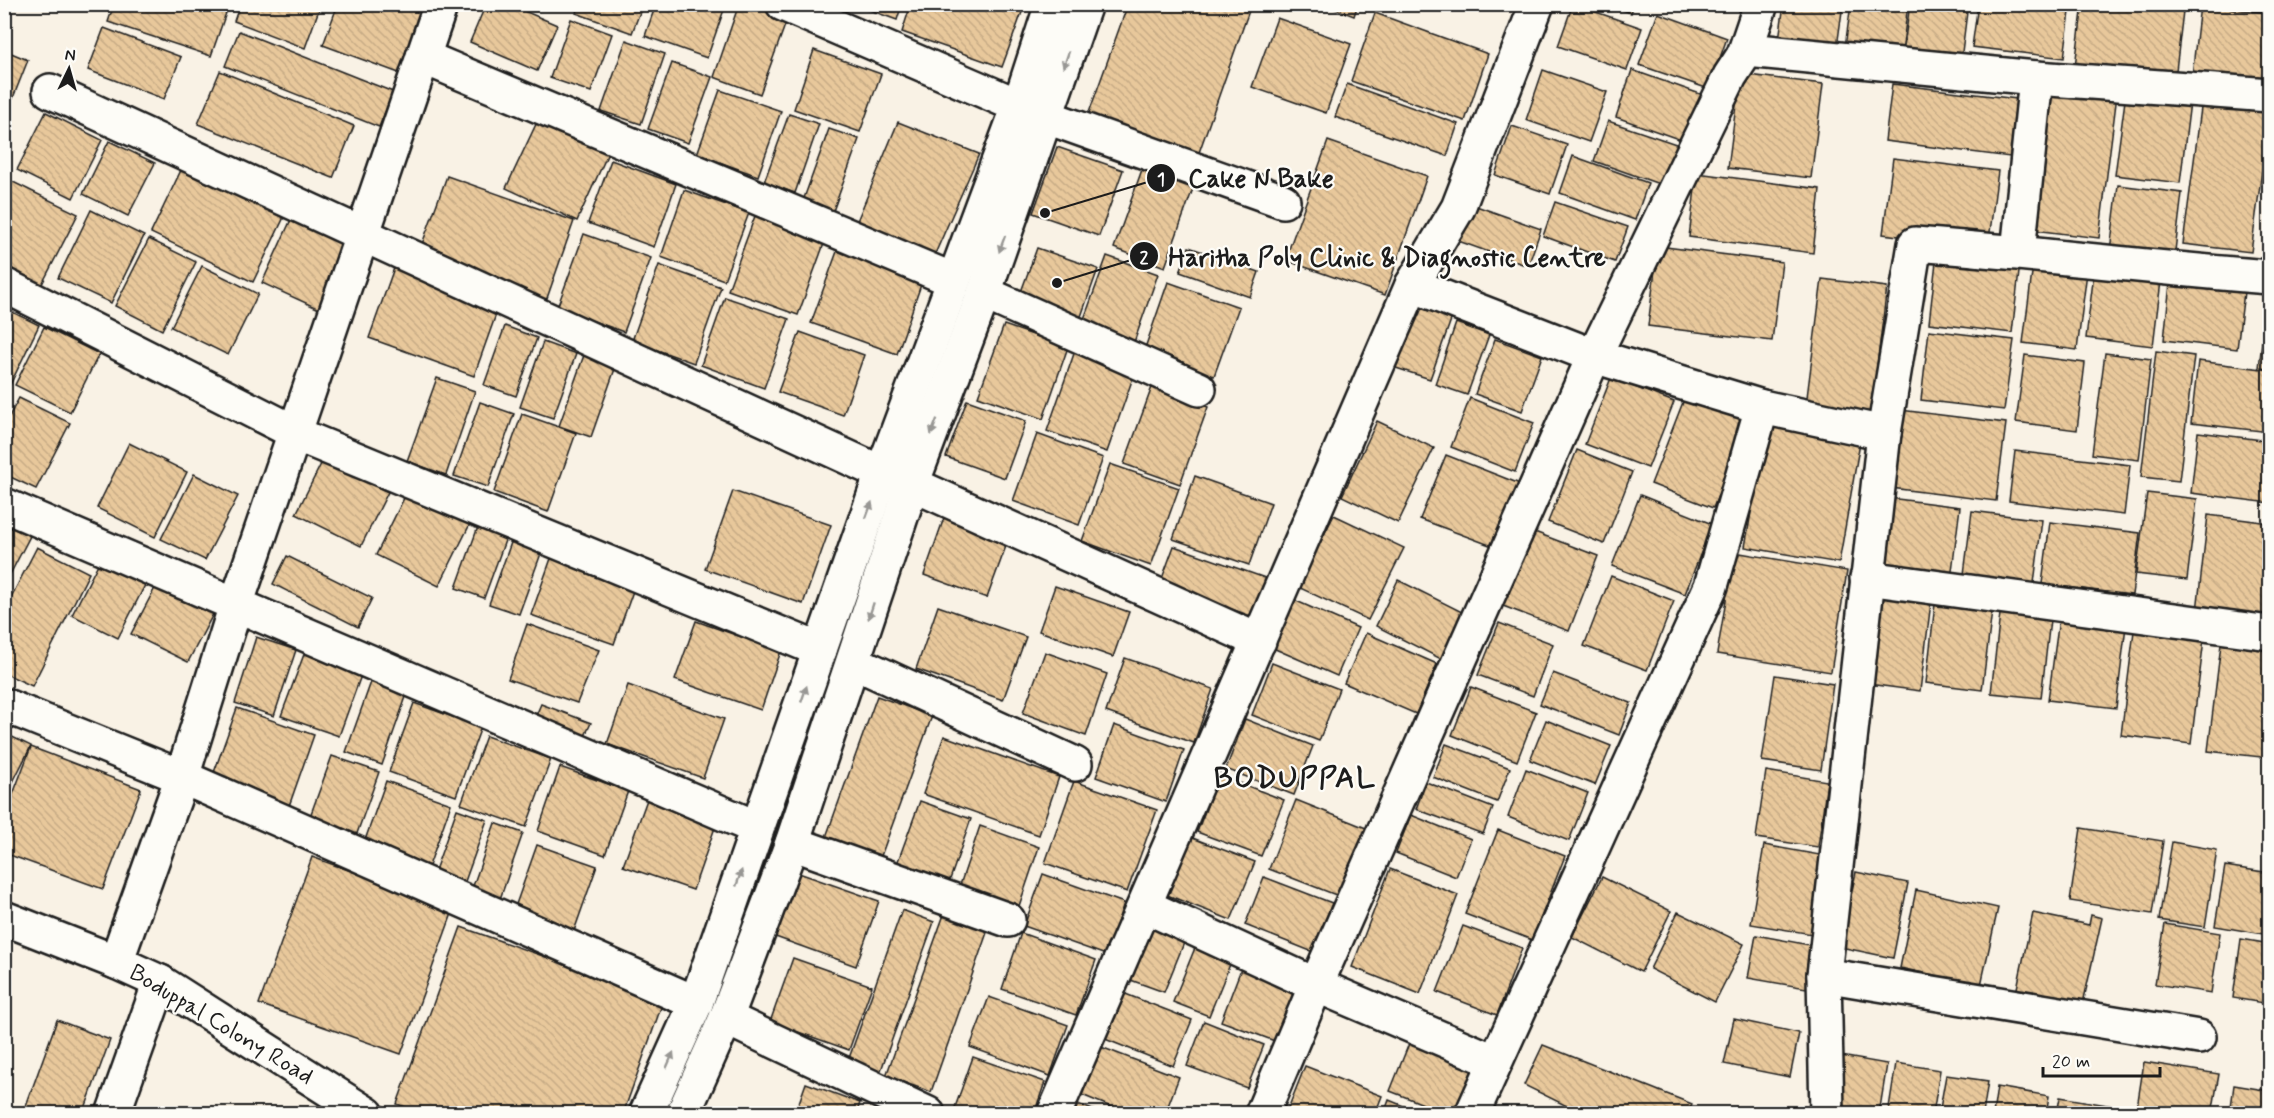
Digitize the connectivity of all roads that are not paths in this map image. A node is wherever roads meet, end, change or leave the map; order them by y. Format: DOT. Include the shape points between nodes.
graph roads {
  1 [pos="441,4"];
  2 [pos="783,4"];
  3 [pos="1052,4"];
  4 [pos="1085,4"];
  5 [pos="1537,4"];
  6 [pos="1761,4"];
  7 [pos="1744,54"];
  8 [pos="423,57"];
  9 [pos="2036,78"];
  10 [pos="51,92"];
  11 [pos="2270,95"];
  12 [pos="1033,111"];
  13 [pos="1283,201"];
  14 [pos="361,235"];
  15 [pos="2018,252"];
  16 [pos="2270,277"];
  17 [pos="953,280"];
  18 [pos="4,285"];
  19 [pos="1412,285"];
  20 [pos="984,293"];
  21 [pos="1594,356"];
  22 [pos="1199,389"];
  23 [pos="1762,407"];
  24 [pos="295,432"];
  25 [pos="1884,433"];
  26 [pos="897,479"];
  27 [pos="4,505"];
  28 [pos="1867,578"];
  29 [pos="236,605"];
  30 [pos="2270,633"];
  31 [pos="1259,641"];
  32 [pos="820,650"];
  33 [pos="854,663"];
  34 [pos="4,705"];
  35 [pos="1075,764"];
  36 [pos="182,777"];
  37 [pos="757,828"];
  38 [pos="792,843"];
  39 [pos="1145,906"];
  40 [pos="4,918"];
  41 [pos="1008,920"];
  42 [pos="116,962"];
  43 [pos="1824,975"];
  44 [pos="160,982"];
  45 [pos="1316,985"];
  46 [pos="696,1003"];
  47 [pos="726,1018"];
  48 [pos="2199,1037"];
  49 [pos="1494,1061"];
  50 [pos="113,1113"];
  51 [pos="367,1113"];
  52 [pos="646,1113"];
  53 [pos="683,1113"];
  54 [pos="928,1113"];
  55 [pos="1054,1113"];
  56 [pos="1262,1113"];
  57 [pos="1472,1113"];
  58 [pos="1827,1113"];
  1 -- 8 [label="street"];
  2 -- 12 [label="street"];
  3 -- 12 [label="street"];
  4 -- 12 [label="street, one-way"];
  5 -- 19 [label="street" via="1458,208"];
  6 -- 7 [label="street"];
  7 -- 9 [label="street" via="1747,50"];
  7 -- 21 [label="street"];
  8 -- 14 [label="street"];
  8 -- 17 [label="street"];
  9 -- 11 [label="street"];
  9 -- 15 [label="street"];
  10 -- 14 [label="street"];
  12 -- 13 [label="street"];
  12 -- 17 [label="street"];
  12 -- 20 [label="street, one-way"];
  14 -- 24 [label="street"];
  14 -- 26 [label="street"];
  15 -- 16 [label="street"];
  15 -- 25 [label="street" via="1915,244"];
  17 -- 26 [label="street"];
  18 -- 24 [label="street"];
  19 -- 21 [label="street"];
  19 -- 31 [label="street"];
  20 -- 22 [label="street"];
  20 -- 26 [label="street, one-way"];
  21 -- 23 [label="street"];
  21 -- 45 [label="street"];
  23 -- 25 [label="street"];
  23 -- 49 [label="street" via="1711,586"];
  24 -- 29 [label="street"];
  24 -- 32 [label="street"];
  25 -- 28 [label="street"];
  26 -- 31 [label="street"];
  32 -- 26 [label="street, one-way"];
  26 -- 33 [label="street, one-way"];
  27 -- 29 [label="street"];
  28 -- 30 [label="street"];
  28 -- 43 [label="street"];
  29 -- 36 [label="street"];
  29 -- 37 [label="street"];
  31 -- 39 [label="street"];
  37 -- 32 [label="street, one-way"];
  33 -- 35 [label="street"];
  33 -- 38 [label="street"];
  34 -- 36 [label="street"];
  36 -- 42 [label="street"];
  36 -- 46 [label="street"];
  46 -- 37 [label="street, one-way"];
  38 -- 41 [label="street"];
  38 -- 47 [label="street"];
  39 -- 45 [label="street"];
  39 -- 55 [label="street"];
  40 -- 42 [label="street, Boduppal Colony Road"];
  42 -- 44 [label="street, Boduppal Colony Road"];
  43 -- 48 [label="street"];
  43 -- 58 [label="street"];
  44 -- 50 [label="street"];
  44 -- 51 [label="street, Boduppal Colony Road"];
  45 -- 49 [label="street"];
  45 -- 56 [label="street"];
  52 -- 46 [label="street, one-way"];
  47 -- 53 [label="street"];
  47 -- 54 [label="street"];
  49 -- 57 [label="street"];
}
